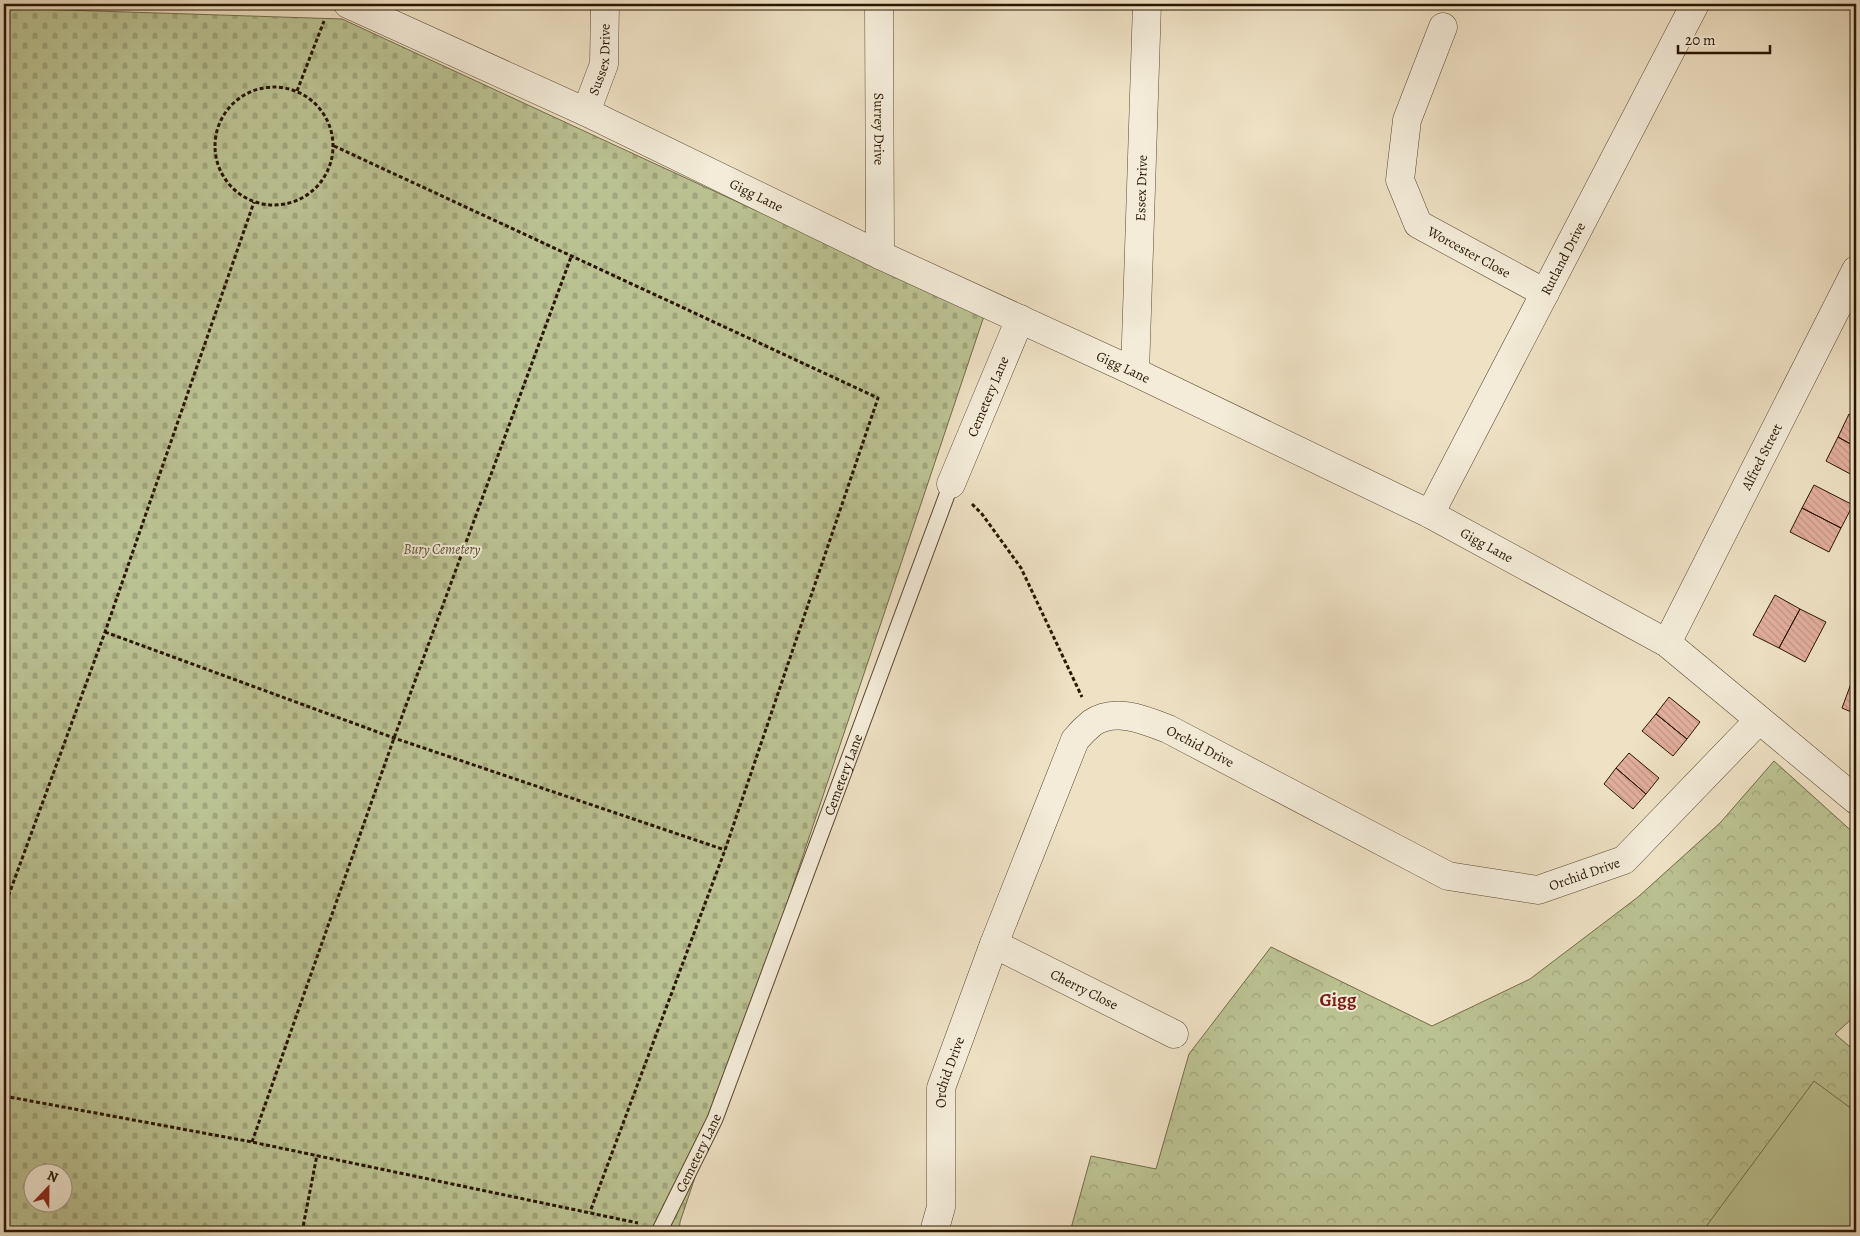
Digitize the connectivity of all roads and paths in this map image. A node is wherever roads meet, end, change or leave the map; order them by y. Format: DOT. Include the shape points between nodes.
graph roads {
  1 [pos="605,4"];
  2 [pos="879,4"];
  3 [pos="1147,4"];
  4 [pos="1696,4"];
  5 [pos="337,8"];
  6 [pos="1443,27"];
  7 [pos="297,91"];
  8 [pos="586,112"];
  9 [pos="334,146"];
  10 [pos="254,202"];
  11 [pos="880,255"];
  12 [pos="571,257"];
  13 [pos="1856,270"];
  14 [pos="1545,293"];
  15 [pos="1020,319"];
  16 [pos="1135,372"];
  17 [pos="951,484"];
  18 [pos="1430,514"];
  19 [pos="105,632"];
  20 [pos="1666,643"];
  21 [pos="1759,720"];
  22 [pos="1093,722"];
  23 [pos="394,738"];
  24 [pos="1856,800"];
  25 [pos="725,850"];
  26 [pos="4,908"];
  27 [pos="994,944"];
  28 [pos="1174,1034"];
  29 [pos="4,1096"];
  30 [pos="252,1142"];
  31 [pos="317,1155"];
  32 [pos="590,1212"];
  33 [pos="661,1228"];
  34 [pos="302,1232"];
  35 [pos="934,1232"];
  1 -- 8 [label="street, Sussex Drive" via="604,64"];
  2 -- 11 [label="street, Surrey Drive"];
  3 -- 16 [label="street, Essex Drive"];
  4 -- 14 [label="street, Rutland Drive"];
  5 -- 7 [label="path"];
  5 -- 8 [label="street, Gigg Lane"];
  6 -- 14 [label="street, Worcester Close" via="1407,120 1400,180 1418,224"];
  7 -- 9 [label="path" via="314,102 327,118"];
  7 -- 10 [label="path" via="273,87 252,91 235,101 222,116 215,136 215,157 222,176 236,192"];
  8 -- 11 [label="street, Gigg Lane"];
  9 -- 10 [label="path" via="330,167 320,185 308,196 289,204 268,206"];
  9 -- 12 [label="path"];
  10 -- 19 [label="path"];
  11 -- 15 [label="street, Gigg Lane"];
  12 -- 23 [label="path"];
  12 -- 25 [label="path" via="878,398"];
  13 -- 20 [label="street, Alfred Street"];
  14 -- 18 [label="street, Rutland Drive"];
  15 -- 16 [label="street, Gigg Lane"];
  15 -- 17 [label="street, Cemetery Lane"];
  16 -- 18 [label="street, Gigg Lane"];
  17 -- 22 [label="path" via="982,514 1021,568"];
  17 -- 33 [label="lane, Cemetery Lane" via="715,1119"];
  18 -- 20 [label="street, Gigg Lane"];
  19 -- 23 [label="path"];
  19 -- 26 [label="path"];
  20 -- 21 [label="street, Gigg Lane"];
  21 -- 22 [label="street, Orchid Drive" via="1624,860 1538,890 1448,876 1168,729 1137,717 1112,716"];
  21 -- 24 [label="street, Gigg Lane"];
  22 -- 27 [label="street, Orchid Drive" via="1075,740"];
  23 -- 25 [label="path"];
  23 -- 30 [label="path"];
  25 -- 32 [label="path"];
  27 -- 28 [label="street, Cherry Close"];
  27 -- 35 [label="street, Orchid Drive" via="941,1088 941,1207"];
  29 -- 30 [label="path"];
  30 -- 31 [label="path"];
  31 -- 32 [label="path"];
  31 -- 34 [label="path"];
  32 -- 33 [label="path"];
}
